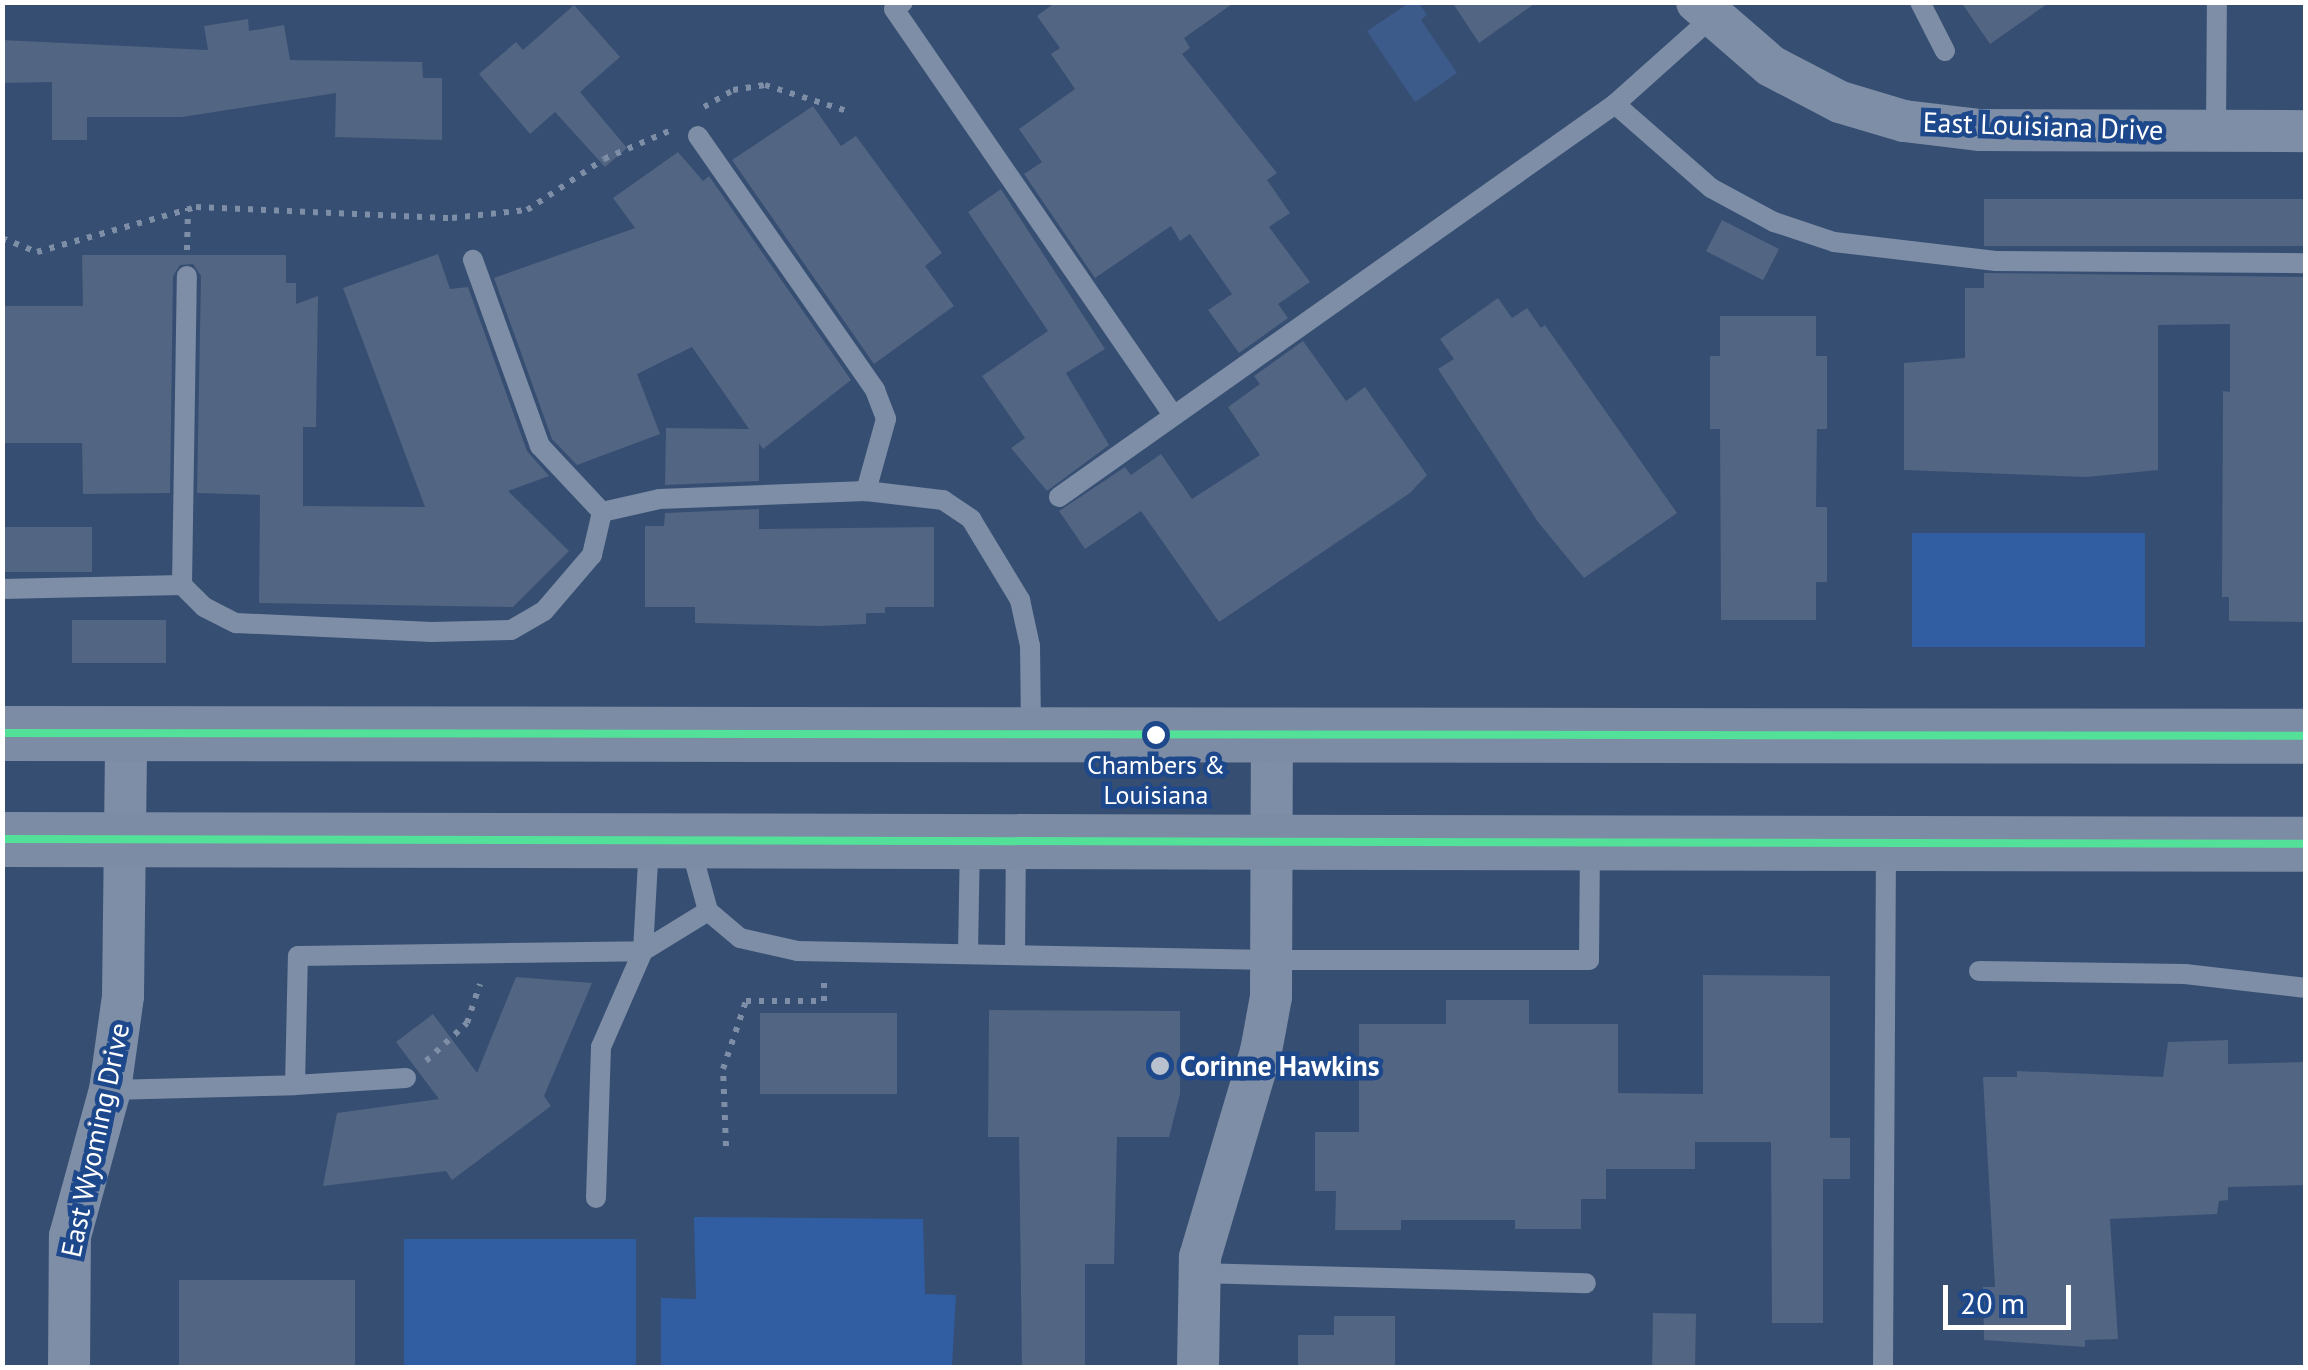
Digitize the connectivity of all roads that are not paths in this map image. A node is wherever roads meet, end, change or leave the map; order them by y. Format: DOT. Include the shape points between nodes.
graph roads {
  1 [pos="902,2"];
  2 [pos="1920,2"];
  3 [pos="2218,2"];
  4 [pos="1704,11"];
  5 [pos="1946,51"];
  6 [pos="1615,104"];
  7 [pos="2216,130"];
  8 [pos="2306,131"];
  9 [pos="698,136"];
  10 [pos="473,260"];
  11 [pos="2306,263"];
  12 [pos="187,276"];
  13 [pos="1172,414"];
  14 [pos="866,490"];
  15 [pos="1059,496"];
  16 [pos="602,512"];
  17 [pos="182,585"];
  18 [pos="2,589"];
  19 [pos="2,732"];
  20 [pos="126,733"];
  21 [pos="1032,735"];
  22 [pos="1272,736"];
  23 [pos="2306,736"];
  24 [pos="2,839"];
  25 [pos="125,839"];
  26 [pos="669,840"];
  27 [pos="993,841"];
  28 [pos="1272,842"];
  29 [pos="1590,842"];
  30 [pos="1886,842"];
  31 [pos="2306,844"];
  32 [pos="708,911"];
  33 [pos="642,951"];
  34 [pos="968,953"];
  35 [pos="1015,953"];
  36 [pos="1273,960"];
  37 [pos="1979,971"];
  38 [pos="2306,988"];
  39 [pos="406,1078"];
  40 [pos="295,1085"];
  41 [pos="110,1090"];
  42 [pos="596,1198"];
  43 [pos="1198,1274"];
  44 [pos="1586,1283"];
  45 [pos="69,1368"];
  46 [pos="1198,1368"];
  47 [pos="1883,1368"];
  1 -- 13 [label="lane" via="894,9"];
  2 -- 5 [label="lane"];
  3 -- 7 [label="lane"];
  4 -- 6 [label="lane"];
  4 -- 7 [label="street, East Louisiana Drive" via="1820,92 1904,121 1980,130"];
  6 -- 11 [label="lane" via="1710,188 1774,222 1834,242 1996,262"];
  6 -- 13 [label="lane"];
  7 -- 8 [label="street, East Louisiana Drive"];
  9 -- 14 [label="lane" via="875,390 886,419"];
  10 -- 16 [label="lane" via="540,446"];
  12 -- 17 [label="lane"];
  13 -- 15 [label="lane"];
  14 -- 16 [label="lane" via="659,499"];
  14 -- 21 [label="lane" via="943,500 971,519 1000,558 1020,600 1030,646"];
  16 -- 17 [label="lane" via="592,555 570,588 510,630 236,623 204,607"];
  17 -- 18 [label="lane"];
  19 -- 20 [label="main road"];
  20 -- 21 [label="main road"];
  20 -- 25 [label="street, East Wyoming Drive"];
  21 -- 22 [label="main road"];
  22 -- 23 [label="main road"];
  22 -- 28 [label="street"];
  24 -- 25 [label="main road"];
  25 -- 26 [label="main road"];
  25 -- 41 [label="street, East Wyoming Drive" via="123,996"];
  26 -- 27 [label="main road"];
  26 -- 32 [label="lane"];
  26 -- 33 [label="lane"];
  27 -- 28 [label="main road"];
  27 -- 34 [label="lane"];
  27 -- 35 [label="lane"];
  28 -- 29 [label="main road"];
  28 -- 36 [label="street"];
  29 -- 30 [label="main road"];
  29 -- 36 [label="lane" via="1588,960"];
  30 -- 31 [label="main road"];
  30 -- 47 [label="lane"];
  32 -- 33 [label="lane"];
  32 -- 34 [label="lane" via="740,938 797,951"];
  33 -- 40 [label="lane" via="298,956"];
  33 -- 42 [label="lane" via="602,1047"];
  34 -- 35 [label="lane"];
  35 -- 36 [label="lane"];
  36 -- 43 [label="street" via="1262,1051"];
  37 -- 38 [label="lane" via="2185,974"];
  39 -- 40 [label="lane"];
  40 -- 41 [label="lane"];
  41 -- 45 [label="street, East Wyoming Drive" via="70,1236"];
  43 -- 44 [label="lane"];
  43 -- 46 [label="street"];
}
